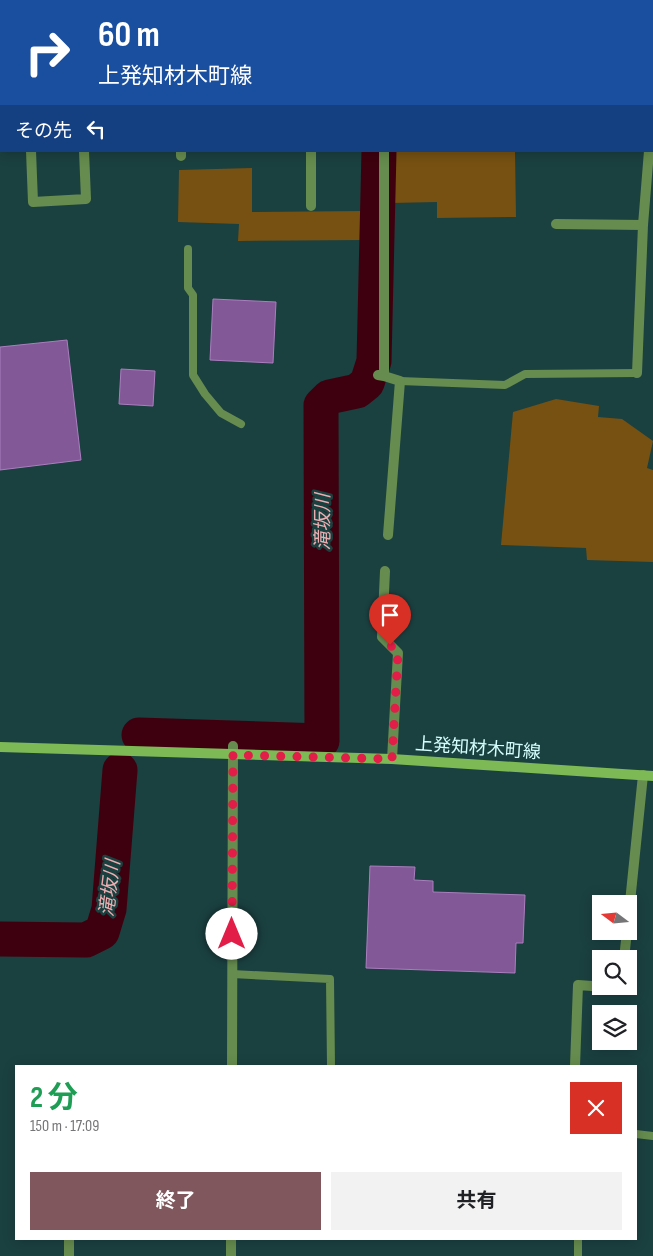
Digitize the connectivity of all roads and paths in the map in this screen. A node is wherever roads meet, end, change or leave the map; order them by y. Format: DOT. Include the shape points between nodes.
graph roads {
  1 [pos="31,152"];
  2 [pos="84,152"];
  3 [pos="311,152"];
  4 [pos="384,152"];
  5 [pos="649,152"];
  6 [pos="311,206"];
  7 [pos="556,224"];
  8 [pos="643,225"];
  9 [pos="188,249"];
  10 [pos="637,373"];
  11 [pos="400,381"];
  12 [pos="241,424"];
  13 [pos="388,535"];
  14 [pos="385,571"];
  15 [pos="0,747"];
  16 [pos="233,750"];
  17 [pos="392,759"];
  18 [pos="648,776"];
  19 [pos="631,895"];
  20 [pos="232,974"];
  21 [pos="592,986"];
  22 [pos="232,1065"];
  23 [pos="331,1065"];
  24 [pos="575,1065"];
  25 [pos="637,1134"];
  26 [pos="653,1136"];
  27 [pos="69,1240"];
  28 [pos="231,1240"];
  29 [pos="578,1240"];
  30 [pos="69,1256"];
  31 [pos="231,1256"];
  32 [pos="578,1256"];
  1 -- 2 [label="street" via="33,202 86,199"];
  3 -- 6 [label="street"];
  4 -- 11 [label="street" via="381,376"];
  5 -- 8 [label="street"];
  7 -- 8 [label="street"];
  8 -- 10 [label="street"];
  9 -- 12 [label="lane" via="188,288 193,295 194,376 221,412"];
  10 -- 11 [label="lane" via="525,374 505,384"];
  11 -- 13 [label="street"];
  14 -- 17 [label="street" via="382,637 398,653"];
  15 -- 16 [label="main road, 上発知材木町線"];
  16 -- 17 [label="main road, 上発知材木町線"];
  16 -- 20 [label="street"];
  17 -- 18 [label="main road, 上発知材木町線"];
  18 -- 19 [label="street"];
  20 -- 22 [label="street"];
  20 -- 23 [label="lane" via="330,979"];
  21 -- 24 [label="street" via="578,985"];
  25 -- 26 [label="lane"];
  27 -- 30 [label="street"];
  28 -- 31 [label="street"];
  29 -- 32 [label="lane"];
}
